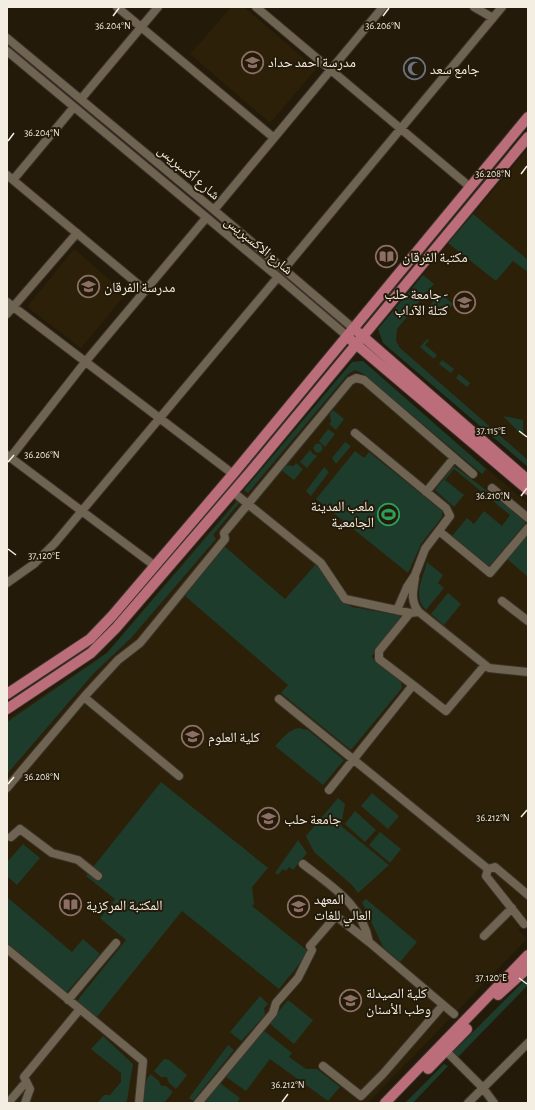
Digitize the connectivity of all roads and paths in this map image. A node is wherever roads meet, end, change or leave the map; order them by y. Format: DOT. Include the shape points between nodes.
graph roads {
  1 [pos="117,7"];
  2 [pos="158,7"];
  3 [pos="383,7"];
  4 [pos="474,7"];
  5 [pos="502,7"];
  6 [pos="261,9"];
  7 [pos="493,18"];
  8 [pos="141,27"];
  9 [pos="7,38"];
  10 [pos="7,51"];
  11 [pos="331,70"];
  12 [pos="81,99"];
  13 [pos="74,107"];
  14 [pos="528,117"];
  15 [pos="401,129"];
  16 [pos="528,136"];
  17 [pos="274,138"];
  18 [pos="10,178"];
  19 [pos="470,187"];
  20 [pos="214,210"];
  21 [pos="206,218"];
  22 [pos="77,233"];
  23 [pos="284,269"];
  24 [pos="278,276"];
  25 [pos="145,290"];
  26 [pos="10,304"];
  27 [pos="7,314"];
  28 [pos="350,332"];
  29 [pos="360,340"];
  30 [pos="86,361"];
  31 [pos="160,417"];
  32 [pos="355,432"];
  33 [pos="9,456"];
  34 [pos="454,458"];
  35 [pos="233,474"];
  36 [pos="472,474"];
  37 [pos="528,480"];
  38 [pos="492,488"];
  39 [pos="528,490"];
  40 [pos="426,492"];
  41 [pos="238,496"];
  42 [pos="248,504"];
  43 [pos="82,510"];
  44 [pos="197,514"];
  45 [pos="528,518"];
  46 [pos="207,522"];
  47 [pos="528,528"];
  48 [pos="439,531"];
  49 [pos="155,566"];
  50 [pos="415,575"];
  51 [pos="7,584"];
  52 [pos="502,601"];
  53 [pos="396,610"];
  54 [pos="419,612"];
  55 [pos="410,613"];
  56 [pos="528,622"];
  57 [pos="485,665"];
  58 [pos="528,672"];
  59 [pos="413,685"];
  60 [pos="8,692"];
  61 [pos="84,696"];
  62 [pos="279,699"];
  63 [pos="7,709"];
  64 [pos="353,760"];
  65 [pos="179,776"];
  66 [pos="7,788"];
  67 [pos="329,790"];
  68 [pos="8,838"];
  69 [pos="303,864"];
  70 [pos="488,869"];
  71 [pos="98,876"];
  72 [pos="528,895"];
  73 [pos="512,908"];
  74 [pos="524,924"];
  75 [pos="484,936"];
  76 [pos="369,942"];
  77 [pos="116,943"];
  78 [pos="7,949"];
  79 [pos="528,955"];
  80 [pos="528,968"];
  81 [pos="68,1000"];
  82 [pos="443,1005"];
  83 [pos="80,1009"];
  84 [pos="454,1014"];
  85 [pos="528,1043"];
  86 [pos="446,1051"];
  87 [pos="323,1066"];
  88 [pos="26,1082"];
  89 [pos="483,1088"];
  90 [pos="8,1103"];
  91 [pos="25,1103"];
  92 [pos="139,1103"];
  93 [pos="198,1103"];
  94 [pos="385,1103"];
  95 [pos="394,1103"];
  96 [pos="468,1103"];
  97 [pos="494,1103"];
  1 -- 8 [label="street"];
  2 -- 8 [label="street"];
  3 -- 11 [label="street"];
  4 -- 7 [label="street"];
  5 -- 7 [label="street"];
  6 -- 11 [label="street"];
  7 -- 15 [label="street"];
  8 -- 12 [label="street"];
  8 -- 17 [label="street"];
  9 -- 12 [label="street, شارع أكسبريس"];
  10 -- 13 [label="street, شارع الاكسبريس"];
  11 -- 15 [label="street"];
  11 -- 17 [label="street"];
  12 -- 20 [label="street, شارع أكسبريس"];
  13 -- 18 [label="street"];
  13 -- 21 [label="street, شارع الاكسبريس"];
  14 -- 19 [label="main road"];
  15 -- 19 [label="street"];
  15 -- 23 [label="street"];
  16 -- 29 [label="main road"];
  17 -- 20 [label="street"];
  18 -- 22 [label="street"];
  19 -- 28 [label="main road"];
  20 -- 23 [label="street, شارع أكسبريس"];
  21 -- 24 [label="street, شارع الاكسبريس"];
  21 -- 25 [label="street"];
  22 -- 25 [label="street"];
  22 -- 26 [label="street"];
  23 -- 28 [label="street, شارع أكسبريس"];
  24 -- 28 [label="street, شارع الاكسبريس"];
  24 -- 31 [label="street"];
  25 -- 30 [label="street"];
  26 -- 27 [label="street"];
  26 -- 30 [label="street"];
  28 -- 29 [label="main road"];
  28 -- 35 [label="main road"];
  29 -- 37 [label="main road"];
  29 -- 39 [label="main road"];
  29 -- 46 [label="main road"];
  30 -- 31 [label="street"];
  30 -- 33 [label="street"];
  31 -- 35 [label="street"];
  31 -- 43 [label="street"];
  32 -- 40 [label="street"];
  33 -- 43 [label="street"];
  34 -- 36 [label="street"];
  34 -- 40 [label="street"];
  34 -- 42 [label="street" via="364,380 356,378 350,381"];
  35 -- 44 [label="main road"];
  38 -- 45 [label="street"];
  40 -- 48 [label="street" via="446,508 450,516"];
  41 -- 42 [label="street"];
  42 -- 53 [label="street" via="321,563 345,599"];
  42 -- 61 [label="street" via="224,533 225,539 140,643 118,660"];
  43 -- 49 [label="street"];
  43 -- 51 [label="street" via="45,554"];
  44 -- 46 [label="main road"];
  44 -- 49 [label="main road"];
  46 -- 63 [label="main road" via="116,628 91,653"];
  47 -- 48 [label="street" via="490,573"];
  48 -- 50 [label="street" via="425,549"];
  49 -- 60 [label="main road" via="90,639"];
  50 -- 53 [label="street"];
  50 -- 54 [label="street" via="412,599"];
  52 -- 56 [label="street"];
  53 -- 55 [label="street"];
  54 -- 55 [label="street"];
  54 -- 57 [label="street"];
  55 -- 59 [label="street" via="379,651 379,659"];
  57 -- 58 [label="street" via="489,668"];
  57 -- 59 [label="street" via="446,712"];
  59 -- 64 [label="street"];
  61 -- 65 [label="street"];
  61 -- 66 [label="street"];
  62 -- 64 [label="street"];
  64 -- 67 [label="street"];
  64 -- 70 [label="street"];
  68 -- 71 [label="street" via="20,829 52,854 78,860"];
  69 -- 76 [label="street" via="348,899 367,932"];
  70 -- 72 [label="street" via="495,867"];
  70 -- 73 [label="street" via="486,876"];
  73 -- 74 [label="street"];
  73 -- 75 [label="street"];
  76 -- 82 [label="street"];
  76 -- 93 [label="street" via="336,916 310,946 312,950 298,978 276,1003 273,1013"];
  77 -- 81 [label="street"];
  78 -- 81 [label="street"];
  79 -- 94 [label="main road"];
  80 -- 86 [label="main road" via="501,992"];
  81 -- 83 [label="street"];
  82 -- 84 [label="street"];
  82 -- 87 [label="street" via="361,1096"];
  83 -- 88 [label="street" via="24,1078"];
  83 -- 92 [label="street" via="143,1061"];
  85 -- 89 [label="street"];
  86 -- 89 [label="street"];
  86 -- 95 [label="main road"];
  88 -- 90 [label="street"];
  88 -- 91 [label="street" via="30,1089"];
  89 -- 96 [label="street"];
  89 -- 97 [label="street"];
}
